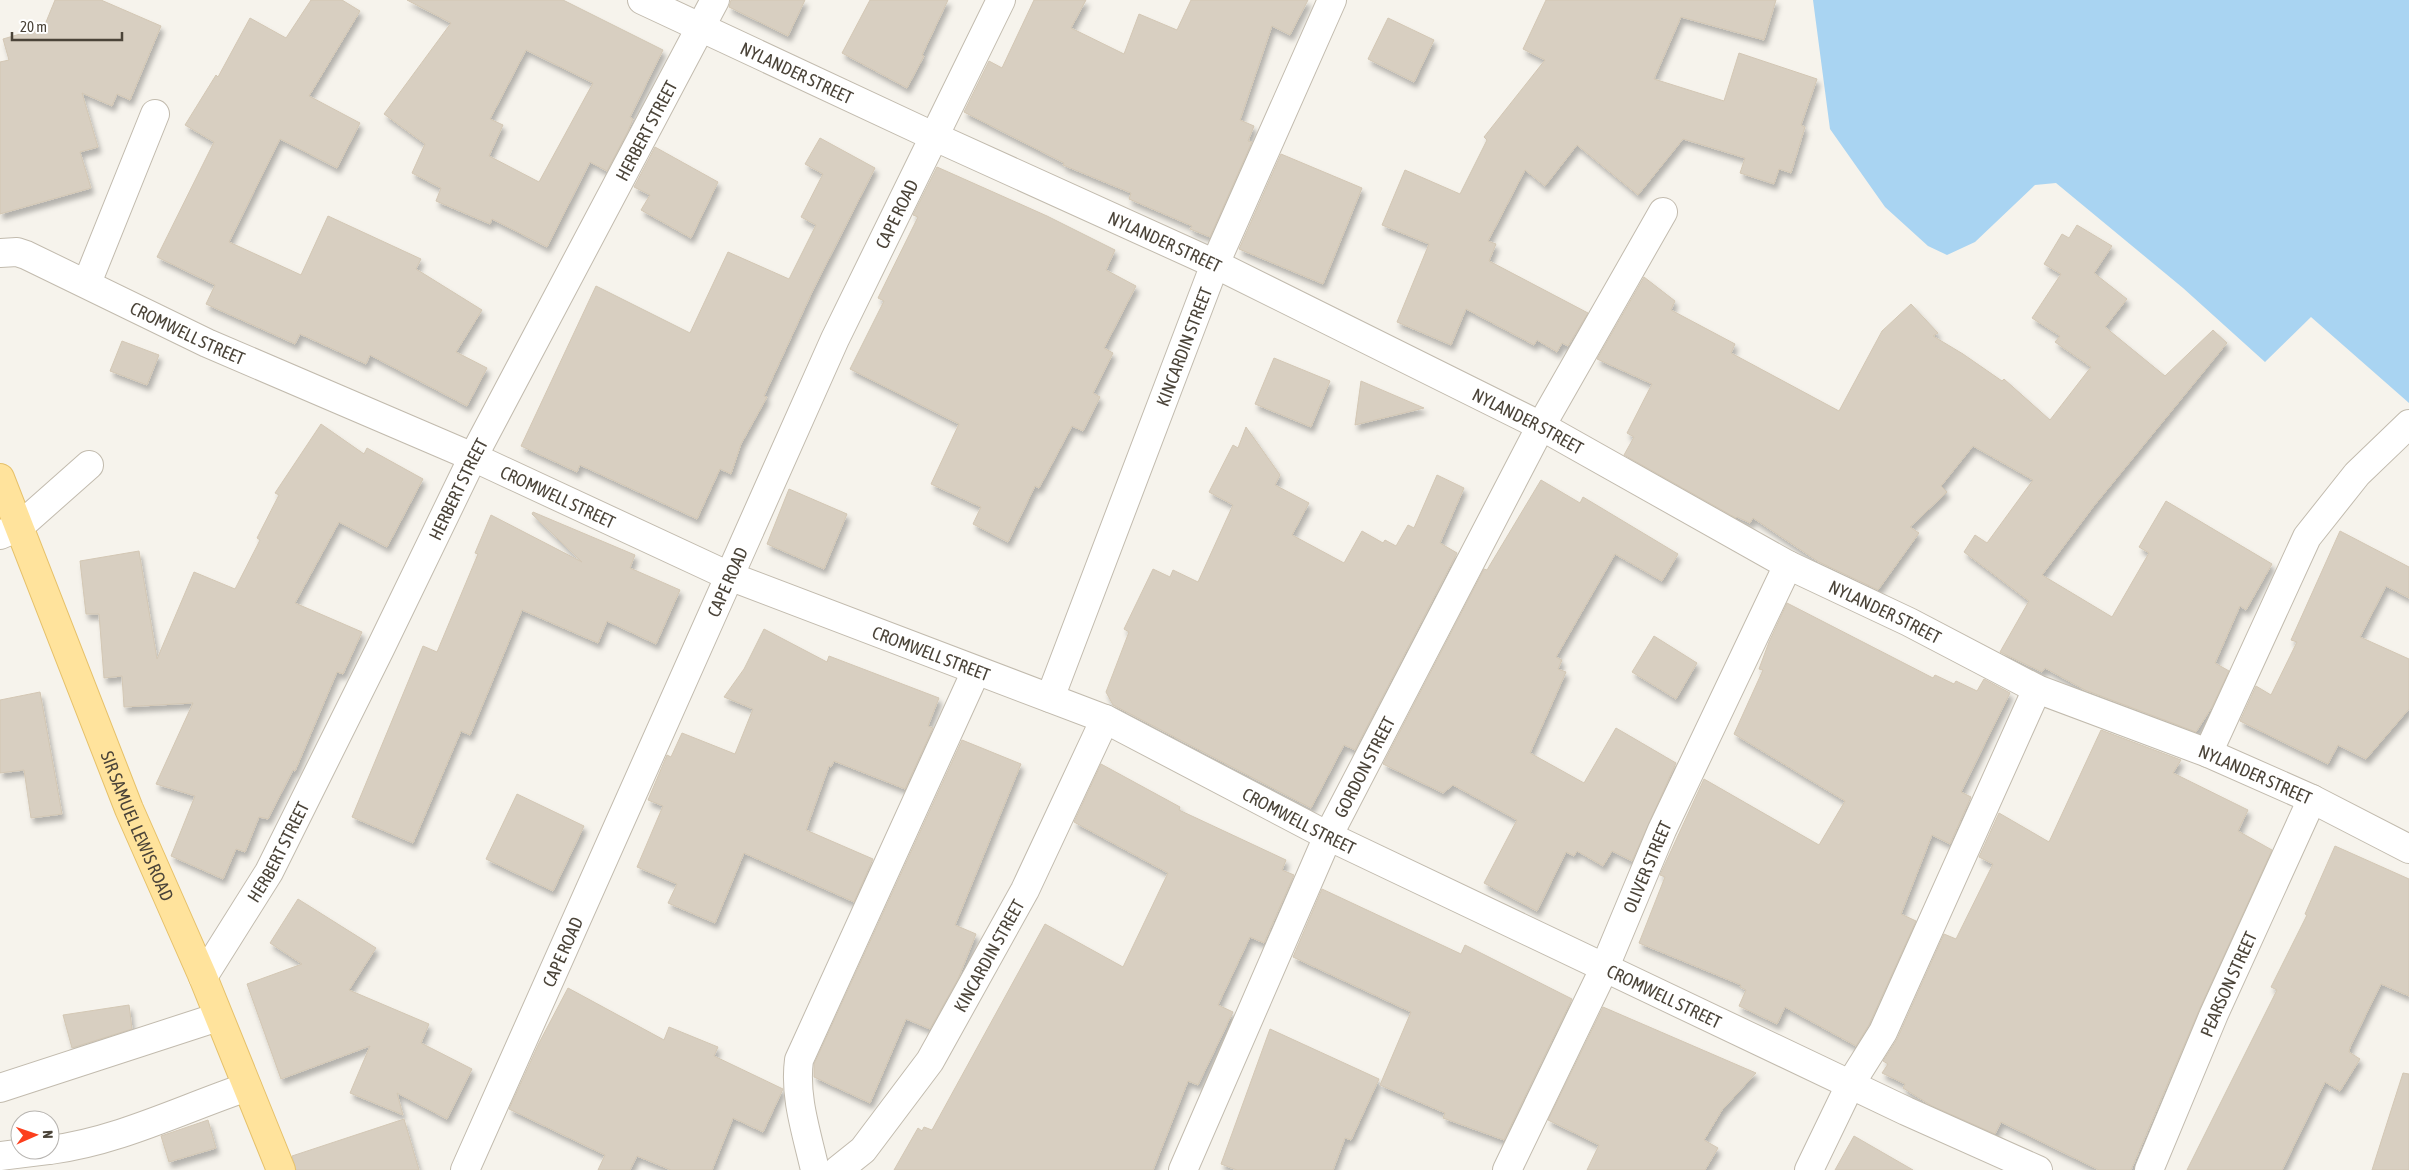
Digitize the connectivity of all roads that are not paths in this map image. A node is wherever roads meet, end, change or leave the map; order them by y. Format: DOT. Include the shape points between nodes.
graph roads {
  1 [pos="642,0"];
  2 [pos="715,0"];
  3 [pos="1001,0"];
  4 [pos="1332,0"];
  5 [pos="701,27"];
  6 [pos="155,114"];
  7 [pos="933,136"];
  8 [pos="1663,212"];
  9 [pos="0,253"];
  10 [pos="1215,264"];
  11 [pos="87,283"];
  12 [pos="2409,424"];
  13 [pos="1541,426"];
  14 [pos="473,457"];
  15 [pos="89,465"];
  16 [pos="0,478"];
  17 [pos="9,531"];
  18 [pos="1788,565"];
  19 [pos="729,576"];
  20 [pos="976,671"];
  21 [pos="2037,689"];
  22 [pos="1050,698"];
  23 [pos="1105,720"];
  24 [pos="2208,753"];
  25 [pos="2312,799"];
  26 [pos="1328,836"];
  27 [pos="2409,848"];
  28 [pos="1604,968"];
  29 [pos="203,977"];
  30 [pos="218,1017"];
  31 [pos="1851,1084"];
  32 [pos="247,1086"];
  33 [pos="0,1088"];
  34 [pos="60,1149"];
  35 [pos="281,1170"];
  36 [pos="465,1170"];
  37 [pos="815,1170"];
  38 [pos="838,1170"];
  39 [pos="1183,1170"];
  40 [pos="1508,1170"];
  41 [pos="1809,1170"];
  42 [pos="2038,1170"];
  43 [pos="2149,1170"];
  1 -- 5 [label="street, NYLANDER STREET"];
  2 -- 5 [label="street, HERBERT STREET"];
  3 -- 7 [label="street, CAPE ROAD"];
  4 -- 10 [label="street, KINCARDIN STREET"];
  5 -- 7 [label="street, NYLANDER STREET"];
  5 -- 14 [label="street, HERBERT STREET"];
  6 -- 11 [label="street"];
  7 -- 10 [label="street, NYLANDER STREET"];
  7 -- 19 [label="street, CAPE ROAD" via="835,339"];
  8 -- 13 [label="street, GORDON STREET"];
  9 -- 11 [label="street, CROMWELL STREET" via="26,255"];
  10 -- 13 [label="street, NYLANDER STREET"];
  10 -- 22 [label="street, KINCARDIN STREET"];
  11 -- 14 [label="street, CROMWELL STREET" via="207,343"];
  12 -- 24 [label="street" via="2357,474 2307,538"];
  13 -- 18 [label="street, NYLANDER STREET"];
  13 -- 26 [label="street, GORDON STREET"];
  14 -- 19 [label="street, CROMWELL STREET"];
  14 -- 29 [label="street, HERBERT STREET" via="269,872"];
  15 -- 17 [label="street"];
  16 -- 17 [label="main road, SIR SAMUEL LEWIS ROAD"];
  17 -- 29 [label="main road, SIR SAMUEL LEWIS ROAD"];
  18 -- 21 [label="street, NYLANDER STREET" via="1909,622"];
  18 -- 28 [label="street, OLIVER STREET" via="1662,830"];
  19 -- 20 [label="street, CROMWELL STREET"];
  19 -- 36 [label="street, CAPE ROAD"];
  20 -- 22 [label="street, CROMWELL STREET"];
  20 -- 37 [label="street" via="800,1060 796,1080 798,1096"];
  21 -- 24 [label="street, NYLANDER STREET"];
  21 -- 31 [label="street" via="1883,1032"];
  22 -- 23 [label="street, CROMWELL STREET"];
  23 -- 26 [label="street, CROMWELL STREET"];
  23 -- 38 [label="street, KINCARDIN STREET" via="1025,890 930,1062 862,1150"];
  24 -- 25 [label="street, NYLANDER STREET"];
  25 -- 27 [label="street, NYLANDER STREET"];
  25 -- 43 [label="street, PEARSON STREET" via="2214,1014"];
  26 -- 28 [label="street, CROMWELL STREET"];
  26 -- 39 [label="street, GORDON STREET"];
  28 -- 31 [label="street, CROMWELL STREET"];
  28 -- 40 [label="street, OLIVER STREET"];
  29 -- 30 [label="main road, SIR SAMUEL LEWIS ROAD"];
  30 -- 32 [label="main road, SIR SAMUEL LEWIS ROAD"];
  30 -- 33 [label="street"];
  31 -- 41 [label="street"];
  31 -- 42 [label="street, CROMWELL STREET"];
  32 -- 34 [label="street" via="126,1133"];
  32 -- 35 [label="main road, SIR SAMUEL LEWIS ROAD"];
}
